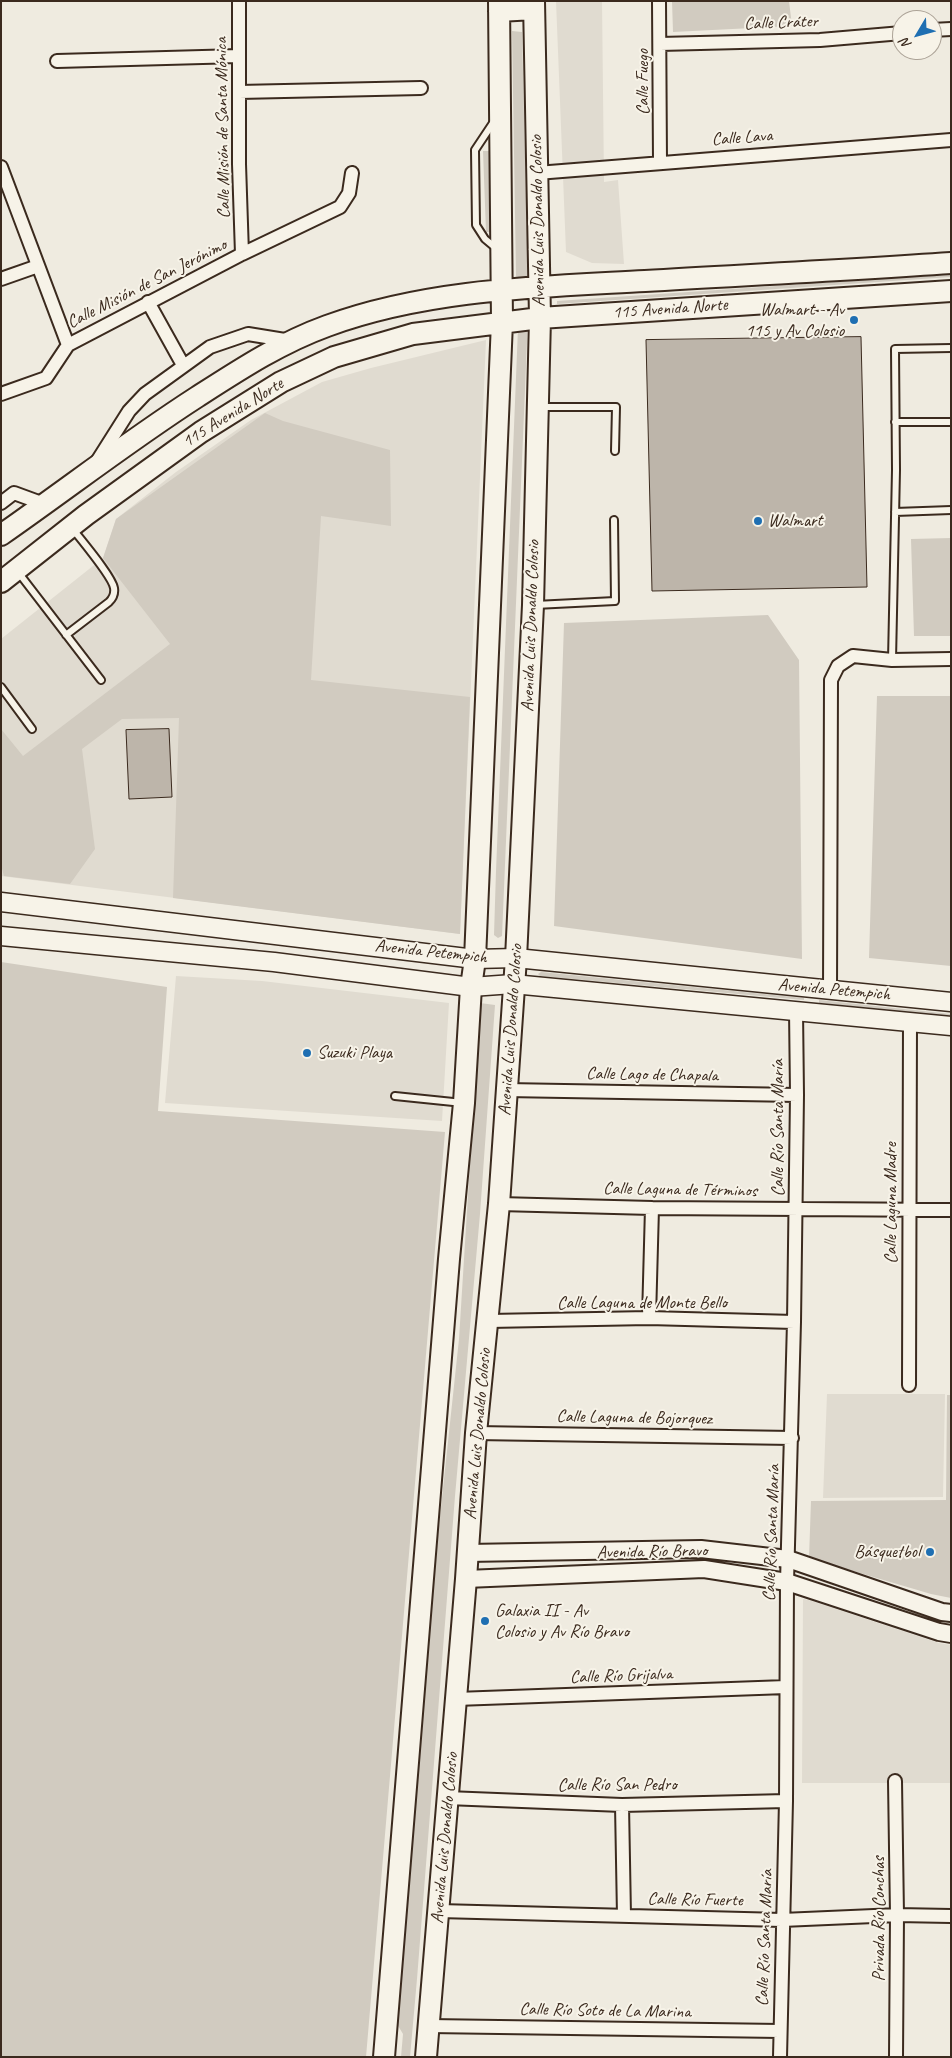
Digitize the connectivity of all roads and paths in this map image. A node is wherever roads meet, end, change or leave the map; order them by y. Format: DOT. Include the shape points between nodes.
graph roads {
  1 [pos="239,1"];
  2 [pos="659,1"];
  3 [pos="534,5"];
  4 [pos="499,6"];
  5 [pos="892,34"];
  6 [pos="660,44"];
  7 [pos="239,56"];
  8 [pos="57,61"];
  9 [pos="421,88"];
  10 [pos="239,92"];
  11 [pos="951,140"];
  12 [pos="660,162"];
  13 [pos="1,167"];
  14 [pos="352,173"];
  15 [pos="537,173"];
  16 [pos="242,254"];
  17 [pos="951,263"];
  18 [pos="38,266"];
  19 [pos="1,279"];
  20 [pos="540,287"];
  21 [pos="502,291"];
  22 [pos="951,291"];
  23 [pos="148,302"];
  24 [pos="540,318"];
  25 [pos="502,322"];
  26 [pos="291,341"];
  27 [pos="68,345"];
  28 [pos="951,348"];
  29 [pos="183,365"];
  30 [pos="1,394"];
  31 [pos="537,407"];
  32 [pos="895,422"];
  33 [pos="951,422"];
  34 [pos="615,451"];
  35 [pos="92,470"];
  36 [pos="1,503"];
  37 [pos="44,504"];
  38 [pos="951,510"];
  39 [pos="895,512"];
  40 [pos="614,520"];
  41 [pos="71,527"];
  42 [pos="1,535"];
  43 [pos="17,570"];
  44 [pos="1,582"];
  45 [pos="533,605"];
  46 [pos="66,635"];
  47 [pos="951,659"];
  48 [pos="892,660"];
  49 [pos="101,680"];
  50 [pos="1,687"];
  51 [pos="32,729"];
  52 [pos="1,902"];
  53 [pos="1,936"];
  54 [pos="516,958"];
  55 [pos="475,959"];
  56 [pos="514,984"];
  57 [pos="471,986"];
  58 [pos="830,991"];
  59 [pos="951,1002"];
  60 [pos="796,1010"];
  61 [pos="910,1022"];
  62 [pos="951,1026"];
  63 [pos="506,1090"];
  64 [pos="797,1095"];
  65 [pos="395,1096"];
  66 [pos="464,1103"];
  67 [pos="499,1204"];
  68 [pos="652,1208"];
  69 [pos="795,1209"];
  70 [pos="909,1209"];
  71 [pos="951,1210"];
  72 [pos="649,1318"];
  73 [pos="489,1321"];
  74 [pos="794,1322"];
  75 [pos="909,1385"];
  76 [pos="476,1432"];
  77 [pos="792,1438"];
  78 [pos="468,1553"];
  79 [pos="788,1559"];
  80 [pos="466,1579"];
  81 [pos="787,1582"];
  82 [pos="951,1613"];
  83 [pos="951,1634"];
  84 [pos="786,1688"];
  85 [pos="456,1699"];
  86 [pos="895,1781"];
  87 [pos="447,1798"];
  88 [pos="786,1800"];
  89 [pos="622,1805"];
  90 [pos="439,1911"];
  91 [pos="897,1915"];
  92 [pos="624,1916"];
  93 [pos="951,1916"];
  94 [pos="782,1920"];
  95 [pos="429,2026"];
  96 [pos="780,2031"];
  97 [pos="384,2057"];
  98 [pos="426,2057"];
  99 [pos="780,2057"];
  100 [pos="896,2057"];
  1 -- 7 [label="street, Calle Misión de Santa Mónica"];
  2 -- 6 [label="street, Calle Fuego"];
  3 -- 4 [label="main road"];
  3 -- 15 [label="main road, Avenida Luis Donaldo Colosio"];
  4 -- 21 [label="main road, Avenida Luis Donaldo Colosio"];
  5 -- 6 [label="street, Calle Cráter" via="820,40"];
  6 -- 12 [label="street, Calle Fuego"];
  7 -- 8 [label="street"];
  7 -- 10 [label="street, Calle Misión de Santa Mónica"];
  9 -- 10 [label="street"];
  10 -- 16 [label="street, Calle Misión de Santa Mónica"];
  11 -- 12 [label="street, Calle Lava"];
  12 -- 15 [label="street, Calle Lava"];
  13 -- 18 [label="street"];
  14 -- 16 [label="street, Calle Misión de San Jerónimo" via="349,193 340,207"];
  15 -- 20 [label="main road, Avenida Luis Donaldo Colosio"];
  16 -- 23 [label="street, Calle Misión de San Jerónimo"];
  17 -- 20 [label="main road, 115 Avenida Norte"];
  18 -- 19 [label="street"];
  18 -- 27 [label="street"];
  20 -- 21 [label="main road, 115 Avenida Norte"];
  20 -- 24 [label="main road, Avenida Luis Donaldo Colosio"];
  21 -- 25 [label="main road, Avenida Luis Donaldo Colosio"];
  21 -- 26 [label="main road, 115 Avenida Norte" via="416,301 327,326"];
  22 -- 24 [label="main road, 115 Avenida Norte"];
  23 -- 27 [label="street, Calle Misión de San Jerónimo"];
  23 -- 29 [label="street"];
  24 -- 25 [label="main road, 115 Avenida Norte"];
  24 -- 31 [label="main road, Avenida Luis Donaldo Colosio"];
  25 -- 41 [label="main road, 115 Avenida Norte" via="413,334 334,357 281,382 201,432"];
  25 -- 55 [label="main road, Avenida Luis Donaldo Colosio"];
  26 -- 29 [label="street" via="248,334 210,347"];
  26 -- 35 [label="main road, 115 Avenida Norte" via="246,365"];
  27 -- 30 [label="street" via="46,378"];
  28 -- 32 [label="lane" via="894,349"];
  29 -- 35 [label="street" via="145,394 129,411"];
  31 -- 34 [label="lane" via="616,407"];
  31 -- 45 [label="main road, Avenida Luis Donaldo Colosio"];
  32 -- 33 [label="lane"];
  32 -- 39 [label="lane"];
  35 -- 37 [label="main road, 115 Avenida Norte"];
  36 -- 37 [label="street" via="14,493"];
  37 -- 42 [label="main road, 115 Avenida Norte"];
  38 -- 39 [label="lane"];
  39 -- 48 [label="lane"];
  40 -- 45 [label="lane" via="615,601"];
  41 -- 43 [label="main road, 115 Avenida Norte"];
  41 -- 46 [label="lane" via="111,580 114,591 109,602"];
  43 -- 44 [label="main road, 115 Avenida Norte"];
  43 -- 46 [label="lane"];
  45 -- 54 [label="main road, Avenida Luis Donaldo Colosio"];
  46 -- 49 [label="lane"];
  47 -- 48 [label="street"];
  48 -- 58 [label="street" via="853,656 838,666 831,680"];
  50 -- 51 [label="lane"];
  52 -- 55 [label="main road, Avenida Petempich"];
  53 -- 57 [label="main road, Avenida Petempich" via="274,962"];
  54 -- 55 [label="main road, Avenida Petempich"];
  54 -- 56 [label="main road, Avenida Luis Donaldo Colosio"];
  54 -- 58 [label="main road, Avenida Petempich"];
  55 -- 57 [label="main road, Avenida Luis Donaldo Colosio"];
  56 -- 57 [label="main road, Avenida Petempich"];
  56 -- 60 [label="main road, Avenida Petempich"];
  56 -- 63 [label="main road, Avenida Luis Donaldo Colosio"];
  57 -- 66 [label="main road, Avenida Luis Donaldo Colosio"];
  58 -- 59 [label="main road, Avenida Petempich"];
  60 -- 61 [label="main road, Avenida Petempich"];
  60 -- 64 [label="street, Calle Río Santa María"];
  61 -- 62 [label="main road, Avenida Petempich"];
  61 -- 70 [label="street, Calle Laguna Madre"];
  63 -- 64 [label="street, Calle Lago de Chapala"];
  63 -- 67 [label="main road, Avenida Luis Donaldo Colosio"];
  64 -- 69 [label="street, Calle Río Santa María"];
  65 -- 66 [label="lane"];
  66 -- 97 [label="main road, Avenida Luis Donaldo Colosio"];
  67 -- 68 [label="street, Calle Laguna de Términos"];
  67 -- 73 [label="main road, Avenida Luis Donaldo Colosio"];
  68 -- 69 [label="street, Calle Laguna de Términos"];
  68 -- 72 [label="street"];
  69 -- 70 [label="street, Calle Laguna de Términos"];
  69 -- 74 [label="street, Calle Río Santa María"];
  70 -- 71 [label="street, Calle Laguna de Términos"];
  70 -- 75 [label="street, Calle Laguna Madre"];
  72 -- 73 [label="street, Calle Laguna de Monte Bello"];
  72 -- 74 [label="street, Calle Laguna de Monte Bello"];
  73 -- 76 [label="main road, Avenida Luis Donaldo Colosio"];
  74 -- 77 [label="street, Calle Río Santa María"];
  76 -- 77 [label="street, Calle Laguna de Bojorquez"];
  76 -- 78 [label="main road, Avenida Luis Donaldo Colosio"];
  77 -- 79 [label="street, Calle Río Santa María"];
  78 -- 79 [label="street, Avenida Río Bravo" via="700,1548"];
  78 -- 80 [label="main road, Avenida Luis Donaldo Colosio"];
  79 -- 81 [label="street, Calle Río Santa María"];
  79 -- 82 [label="street, Avenida Río Bravo"];
  80 -- 81 [label="street, Avenida Río Bravo" via="704,1569"];
  80 -- 85 [label="main road, Avenida Luis Donaldo Colosio"];
  81 -- 83 [label="street, Avenida Río Bravo"];
  81 -- 84 [label="street, Calle Río Santa María"];
  84 -- 85 [label="street, Calle Río Grijalva"];
  84 -- 88 [label="street, Calle Río Santa María"];
  85 -- 87 [label="main road, Avenida Luis Donaldo Colosio"];
  86 -- 91 [label="street, Privada Río Conchas"];
  87 -- 89 [label="street, Calle Río San Pedro"];
  87 -- 90 [label="main road, Avenida Luis Donaldo Colosio"];
  88 -- 89 [label="street, Calle Río San Pedro"];
  88 -- 94 [label="street, Calle Río Santa María"];
  89 -- 92 [label="street"];
  90 -- 92 [label="street, Calle Río Fuerte"];
  90 -- 95 [label="main road, Avenida Luis Donaldo Colosio"];
  91 -- 93 [label="street, Calle Río Fuerte"];
  91 -- 94 [label="street, Calle Río Fuerte"];
  91 -- 100 [label="street, Privada Río Conchas"];
  92 -- 94 [label="street, Calle Río Fuerte"];
  94 -- 96 [label="street, Calle Río Santa María"];
  95 -- 96 [label="street, Calle Río Soto de La Marina"];
  95 -- 98 [label="main road, Avenida Luis Donaldo Colosio"];
  96 -- 99 [label="street, Calle Río Santa María"];
}
